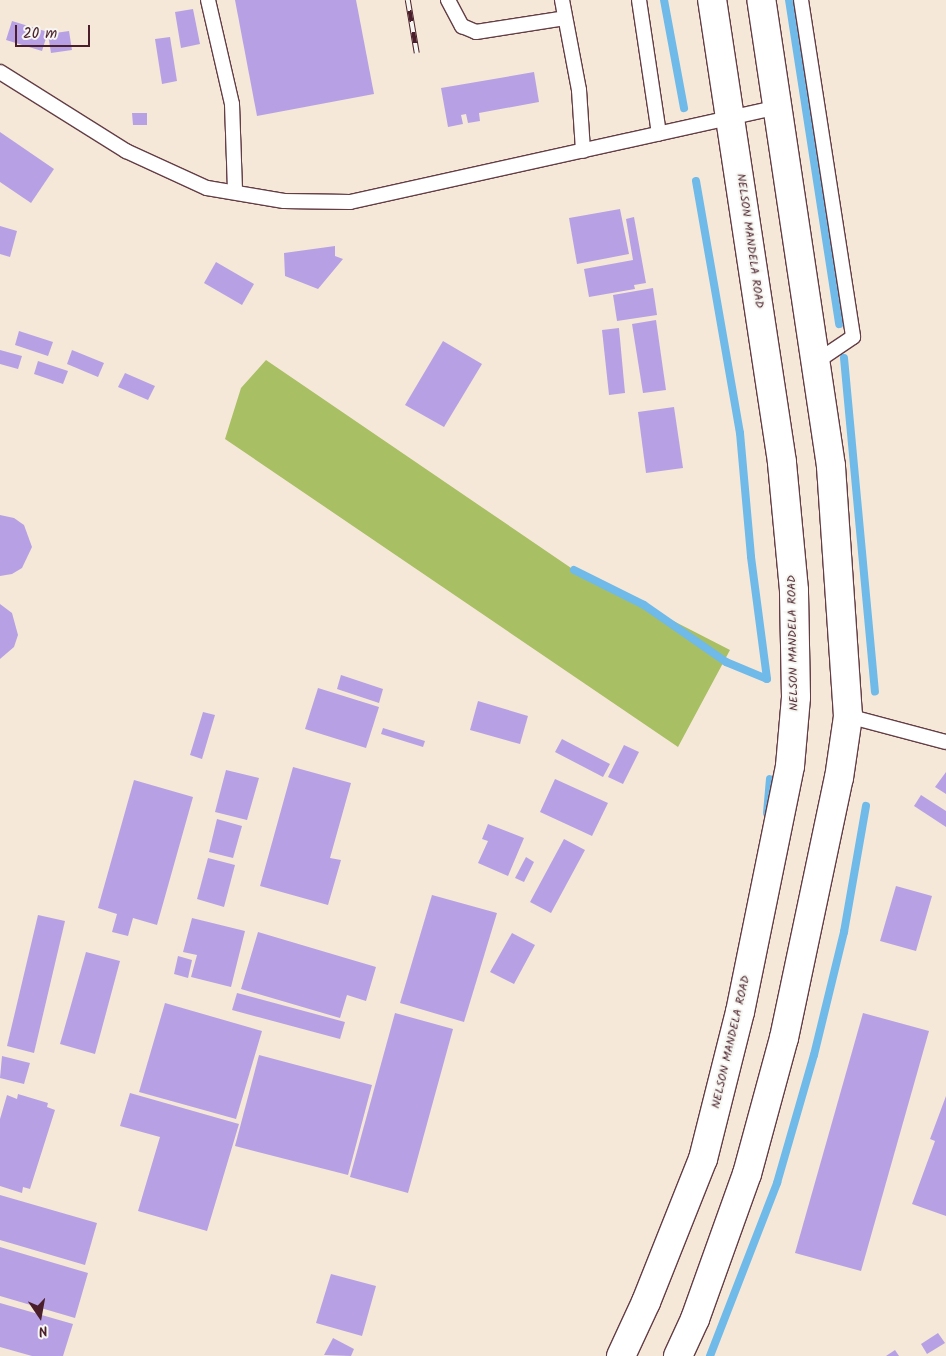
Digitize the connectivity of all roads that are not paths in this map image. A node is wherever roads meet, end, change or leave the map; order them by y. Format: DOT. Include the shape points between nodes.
graph roads {
  1 [pos="208,0"];
  2 [pos="448,0"];
  3 [pos="562,0"];
  4 [pos="638,0"];
  5 [pos="712,0"];
  6 [pos="762,0"];
  7 [pos="801,0"];
  8 [pos="565,18"];
  9 [pos="0,72"];
  10 [pos="779,107"];
  11 [pos="732,118"];
  12 [pos="659,134"];
  13 [pos="583,151"];
  14 [pos="235,192"];
  15 [pos="816,362"];
  16 [pos="848,716"];
  17 [pos="946,742"];
  18 [pos="621,1356"];
  19 [pos="678,1356"];
  1 -- 14 [label="lane" via="232,104"];
  2 -- 8 [label="lane" via="462,26 476,32"];
  3 -- 8 [label="lane"];
  4 -- 12 [label="lane"];
  5 -- 11 [label="main road, NELSON MANDELA ROAD"];
  6 -- 10 [label="main road"];
  7 -- 15 [label="lane" via="853,337"];
  8 -- 13 [label="lane" via="579,90"];
  9 -- 14 [label="lane" via="126,151 207,188"];
  10 -- 11 [label="lane"];
  10 -- 15 [label="main road"];
  11 -- 12 [label="lane"];
  11 -- 18 [label="main road, NELSON MANDELA ROAD" via="782,462 793,580 796,697 790,766 740,1012 703,1160"];
  12 -- 13 [label="lane"];
  13 -- 14 [label="lane" via="350,202 284,201"];
  15 -- 16 [label="main road" via="831,466"];
  16 -- 17 [label="lane"];
  16 -- 19 [label="main road" via="839,778 784,1038 747,1174 695,1319"];
}
